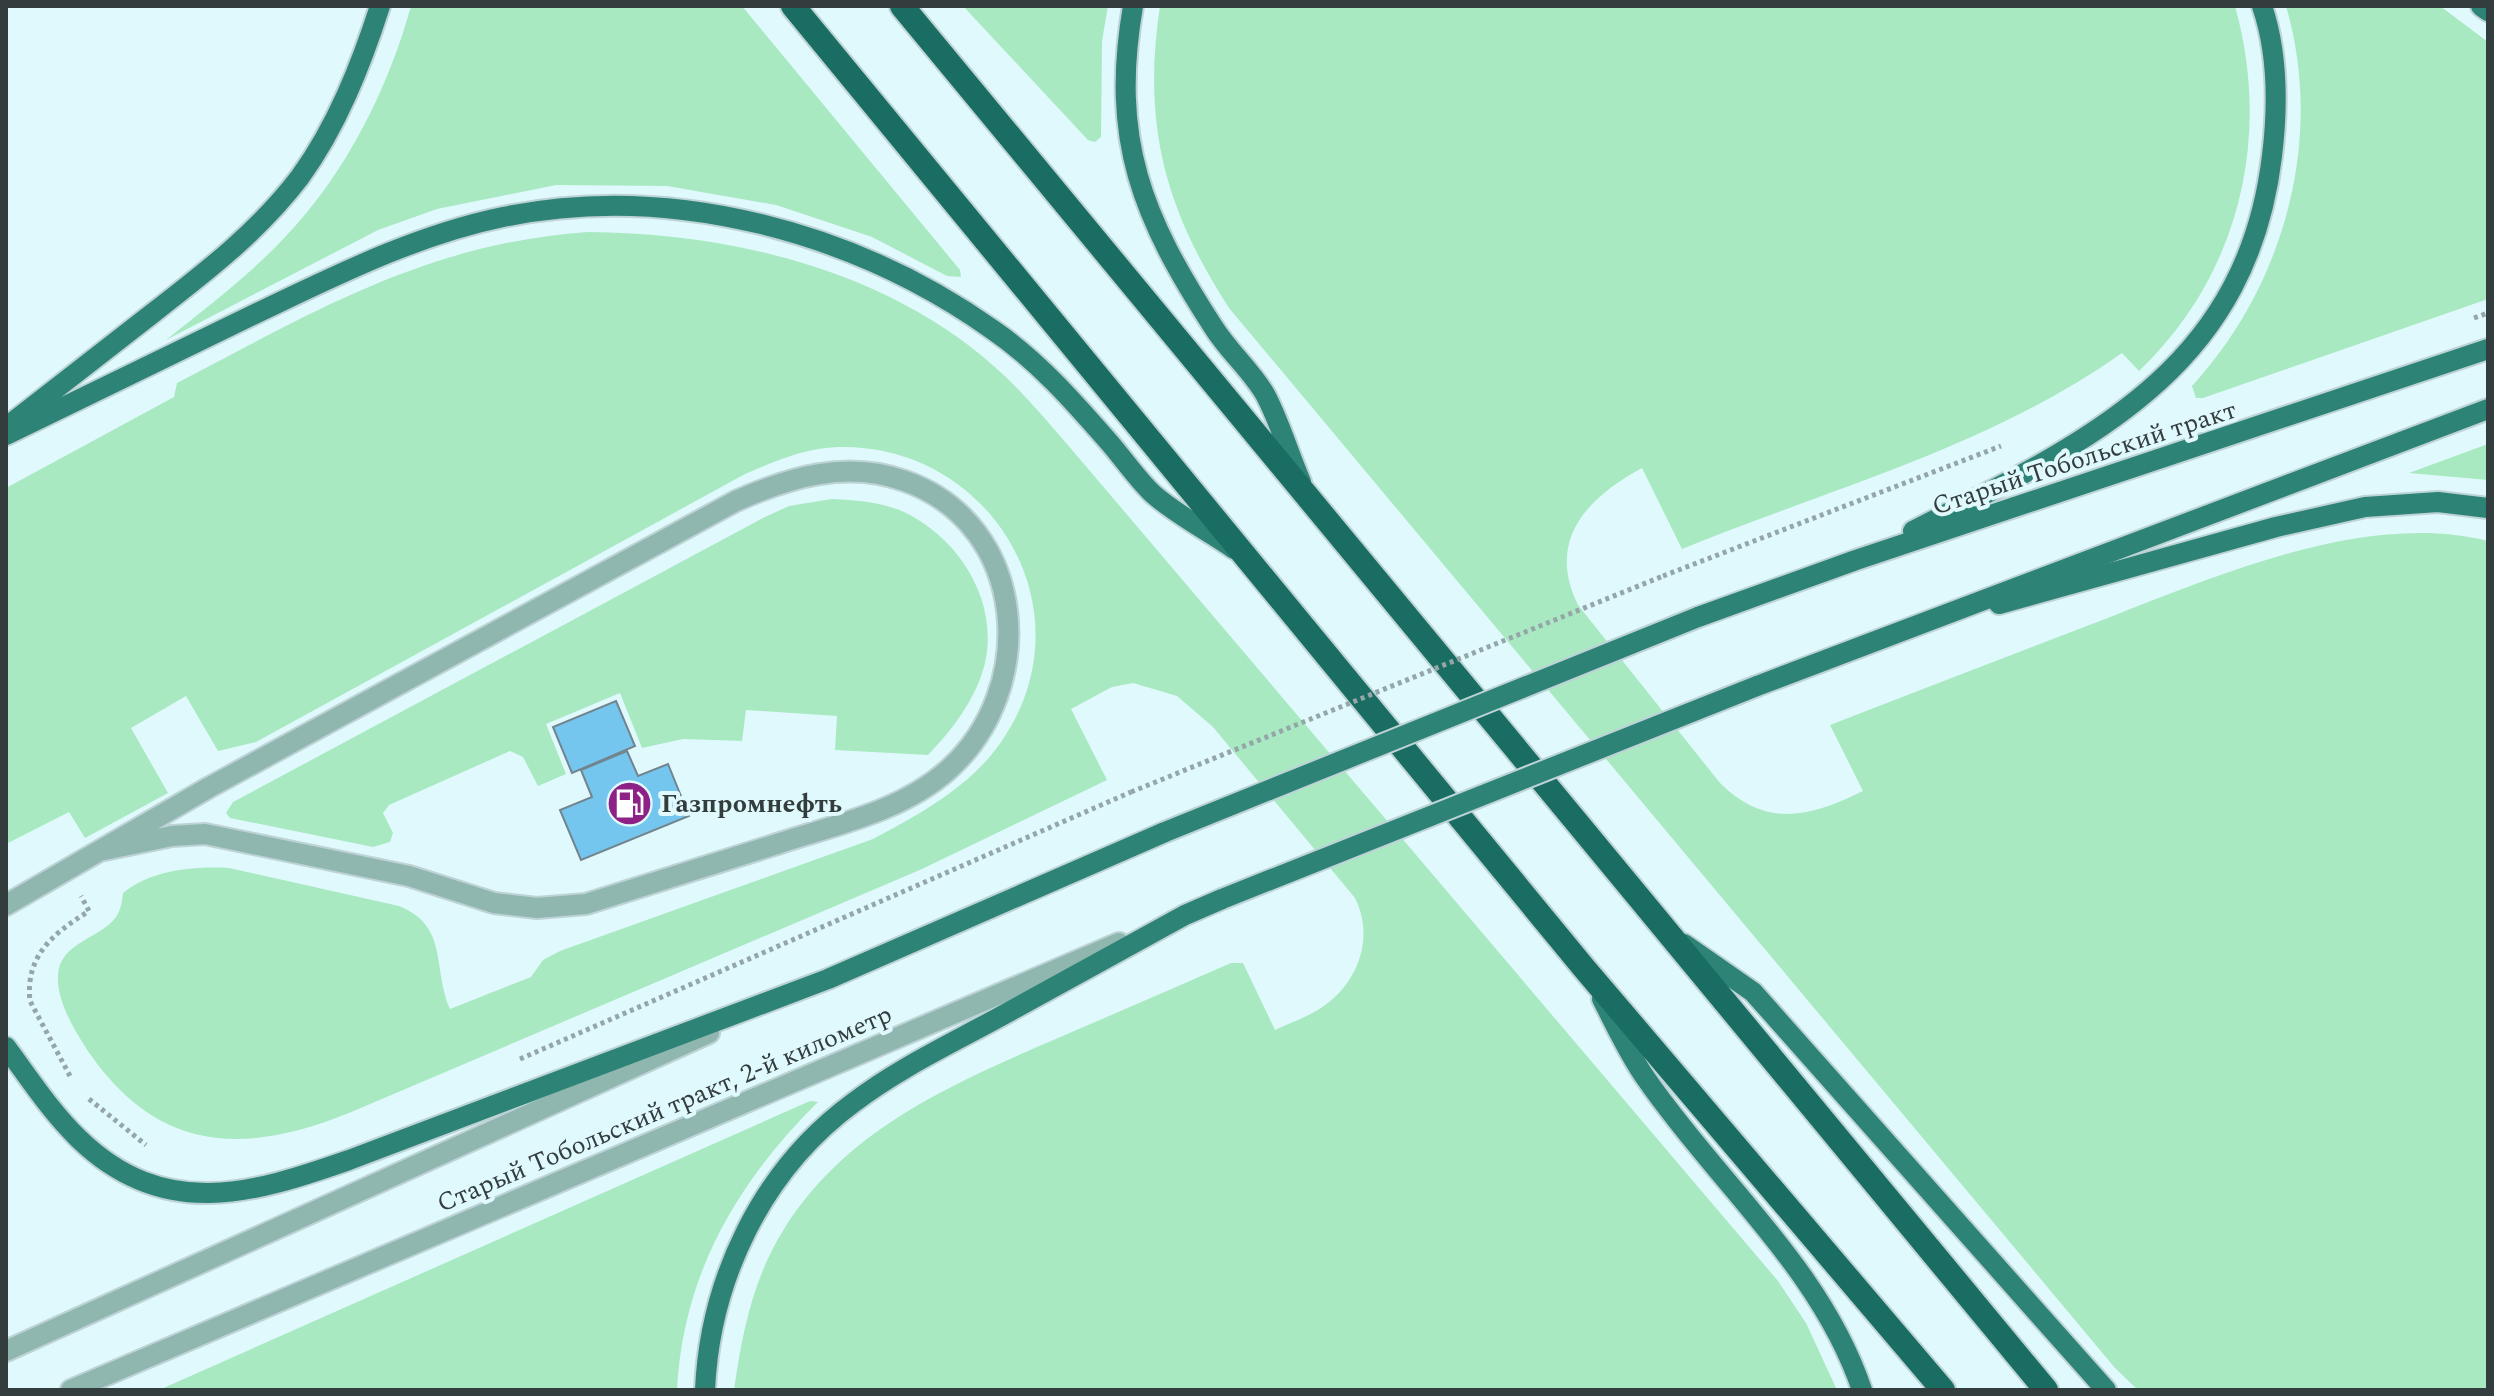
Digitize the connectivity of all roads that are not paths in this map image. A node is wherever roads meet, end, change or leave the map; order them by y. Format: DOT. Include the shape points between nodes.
graph roads {
  1 [pos="380,6"];
  2 [pos="793,6"];
  3 [pos="902,6"];
  4 [pos="1133,6"];
  5 [pos="2262,6"];
  6 [pos="2481,6"];
  7 [pos="2488,11"];
  8 [pos="2488,349"];
  9 [pos="2488,409"];
  10 [pos="6,427"];
  11 [pos="6,435"];
  12 [pos="1310,504"];
  13 [pos="2488,508"];
  14 [pos="1244,556"];
  15 [pos="1856,560"];
  16 [pos="1698,617"];
  17 [pos="1872,640"];
  18 [pos="104,850"];
  19 [pos="6,905"];
  20 [pos="1185,915"];
  21 [pos="1671,935"];
  22 [pos="1584,968"];
  23 [pos="828,979"];
  24 [pos="6,1047"];
  25 [pos="6,1351"];
  26 [pos="71,1390"];
  27 [pos="705,1390"];
  28 [pos="1862,1390"];
  29 [pos="1943,1390"];
  30 [pos="2046,1390"];
  31 [pos="2106,1390"];
  1 -- 10 [label="main road" via="357,70 319,146 261,222 216,264"];
  2 -- 14 [label="highway"];
  3 -- 12 [label="highway"];
  4 -- 12 [label="main road" via="1125,102 1133,161 1147,209 1216,331 1266,395"];
  5 -- 15 [label="main road" via="2275,70 2268,187 2251,246 2188,352 2134,405 2069,450"];
  6 -- 7 [label="main road"];
  8 -- 15 [label="main road, Старый Тобольский тракт"];
  9 -- 17 [label="main road"];
  11 -- 14 [label="main road" via="362,263 435,235 504,216 561,209 663,209 715,215 833,245 937,293 1034,363 1154,494"];
  12 -- 21 [label="highway"];
  13 -- 17 [label="main road" via="2438,502 2365,507"];
  14 -- 22 [label="highway"];
  15 -- 16 [label="main road, Старый Тобольский тракт"];
  16 -- 23 [label="main road, Старый Тобольский тракт, 2-й километр, bridge" via="1165,832"];
  17 -- 20 [label="main road, Старый Тобольский тракт, 2-й километр, bridge"];
  18 -- 18 [label="street" via="249,765 771,485 838,471 905,481 936,496 964,521 985,545 999,576 1010,650 1003,686 969,749 946,772 879,811 586,904 537,908 494,903 409,876 205,834"];
  18 -- 19 [label="street"];
  20 -- 26 [label="street, Старый Тобольский тракт, 2-й километр"];
  20 -- 27 [label="main road" via="900,1071 850,1104 803,1149 761,1203 735,1249 716,1308"];
  21 -- 30 [label="highway"];
  21 -- 31 [label="main road" via="1753,992"];
  22 -- 28 [label="main road" via="1646,1079 1786,1253 1827,1313"];
  22 -- 29 [label="highway"];
  23 -- 24 [label="main road" via="349,1160 234,1194 157,1186 117,1168 79,1139"];
  23 -- 25 [label="street, Старый Тобольский тракт, 2-й километр"];
}
